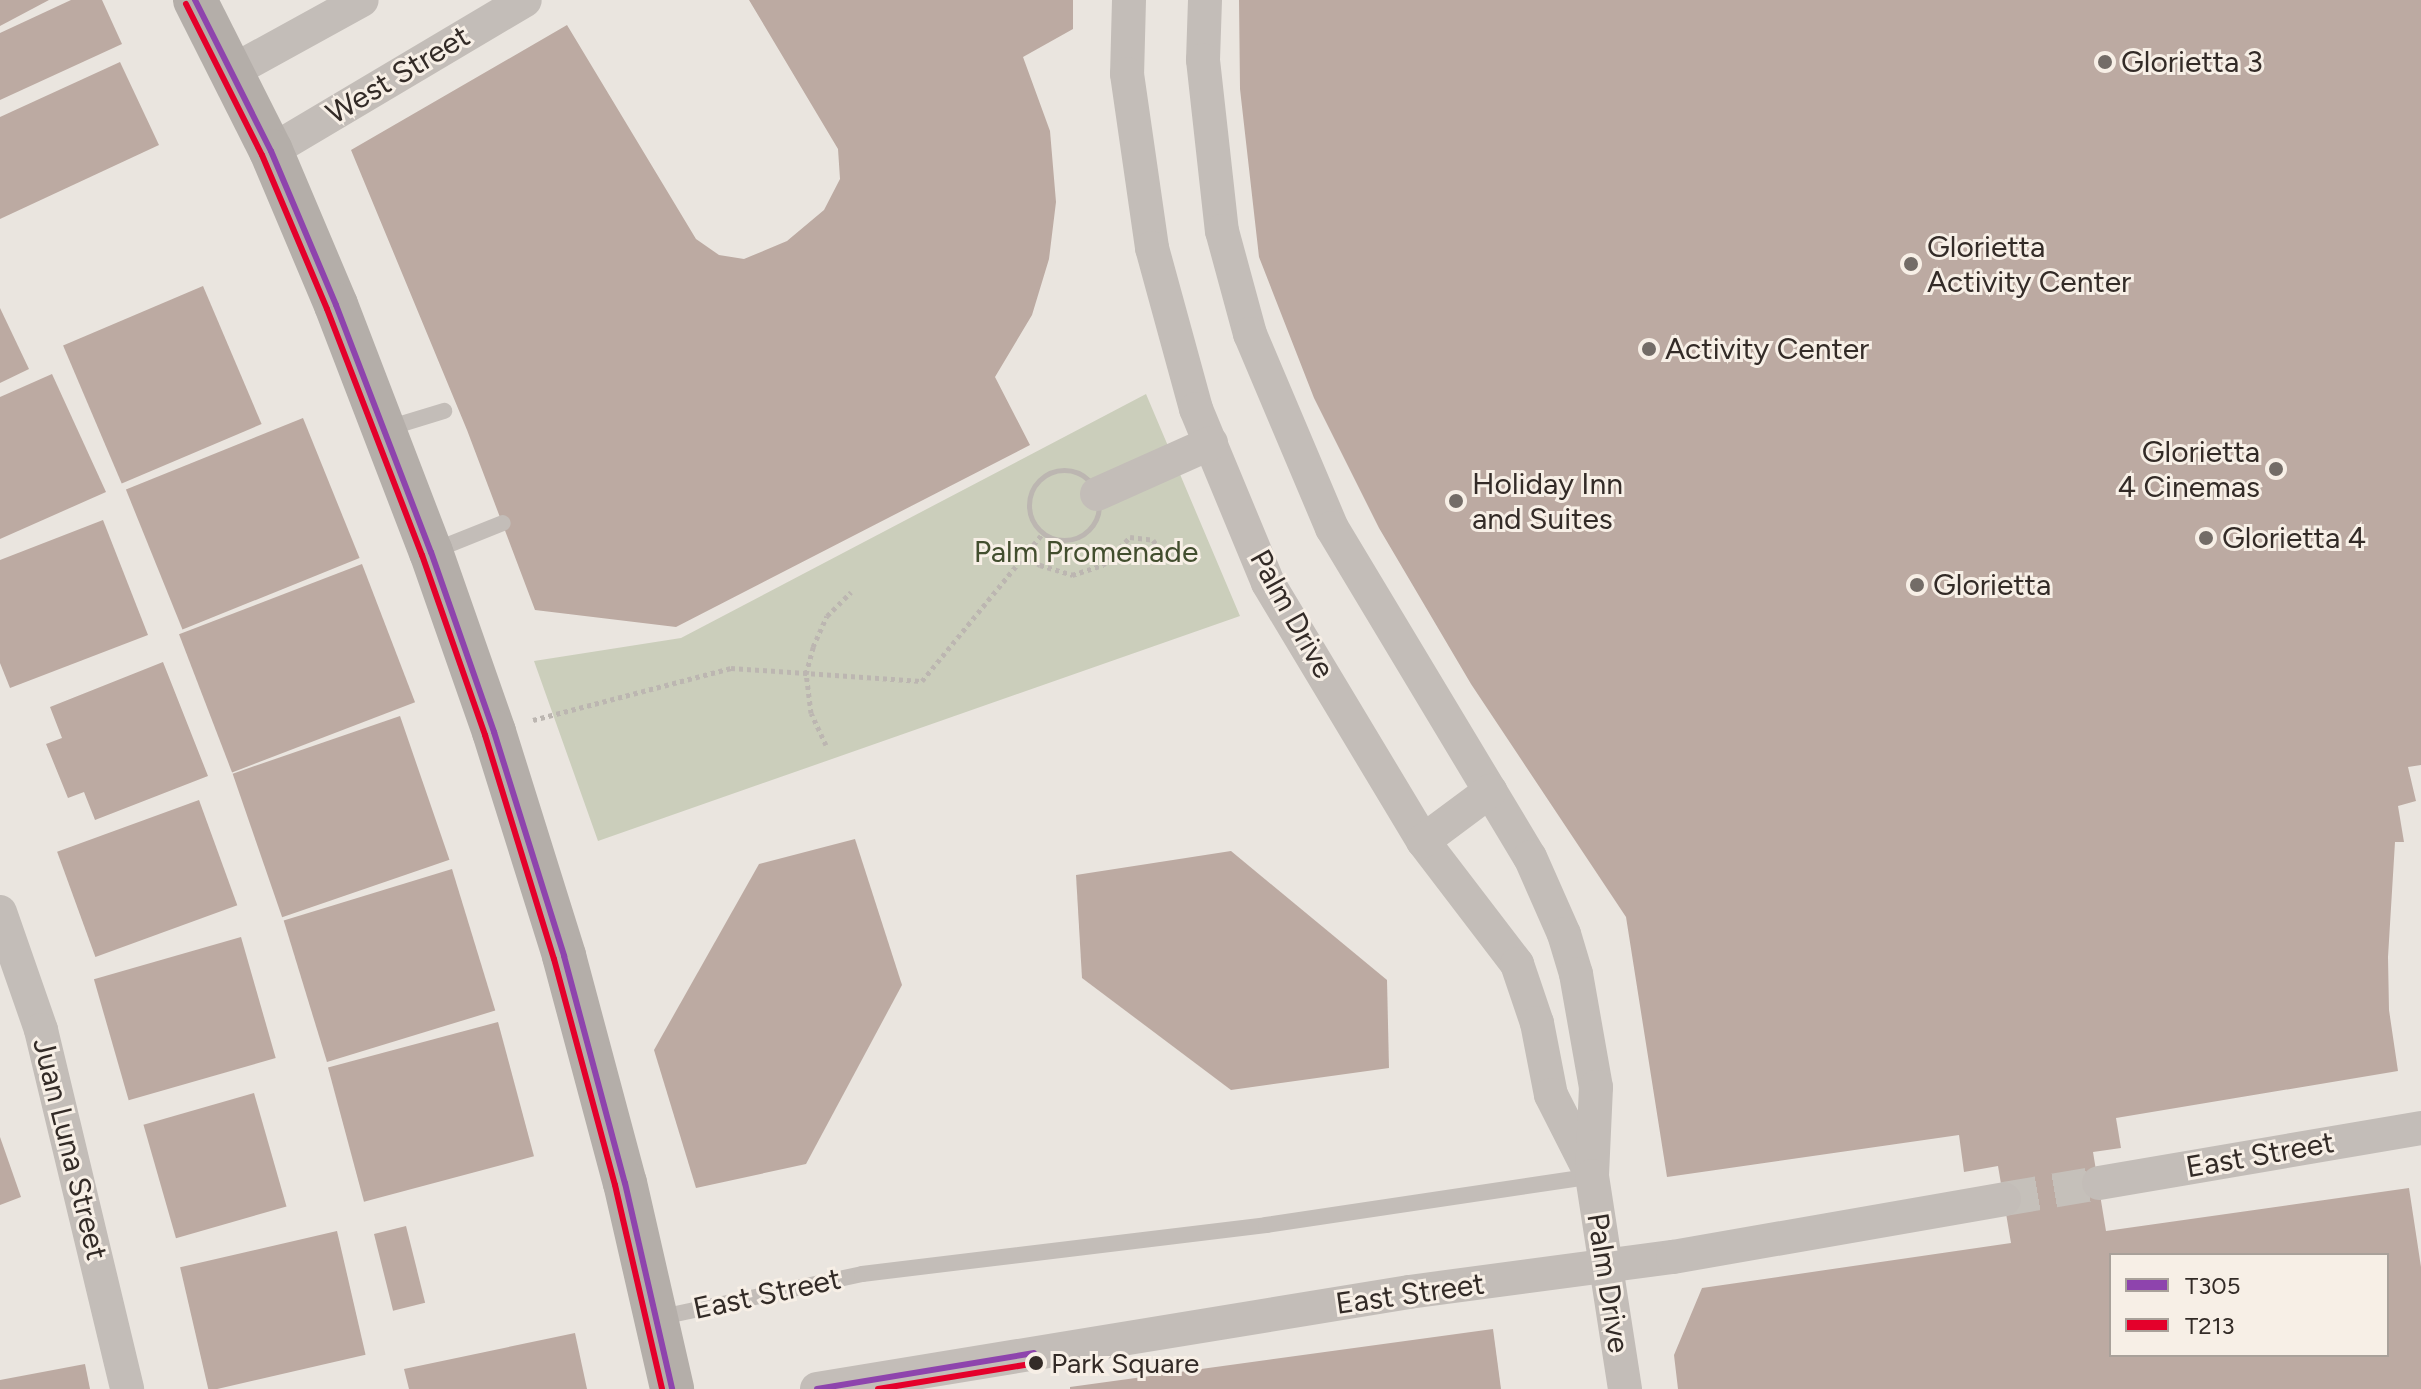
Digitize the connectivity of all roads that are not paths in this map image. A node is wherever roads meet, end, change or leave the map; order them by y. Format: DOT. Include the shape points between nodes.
graph roads {
  1 [pos="195,0"];
  2 [pos="362,0"];
  3 [pos="525,0"];
  4 [pos="1129,0"];
  5 [pos="1205,0"];
  6 [pos="231,72"];
  7 [pos="271,151"];
  8 [pos="444,411"];
  9 [pos="385,429"];
  10 [pos="1211,443"];
  11 [pos="1097,494"];
  12 [pos="503,523"];
  13 [pos="431,552"];
  14 [pos="1490,791"];
  15 [pos="1423,841"];
  16 [pos="0,912"];
  17 [pos="2421,1128"];
  18 [pos="1592,1176"];
  19 [pos="2099,1183"];
  20 [pos="2004,1199"];
  21 [pos="1606,1267"];
  22 [pos="656,1318"];
  23 [pos="127,1389"];
  24 [pos="672,1389"];
  25 [pos="817,1389"];
  26 [pos="1625,1389"];
  1 -- 6 [label="main road"];
  2 -- 6 [label="street"];
  3 -- 7 [label="street, West Street"];
  4 -- 10 [label="street, Palm Drive" via="1127,74 1152,248 1196,409"];
  5 -- 14 [label="street, Palm Drive" via="1203,60 1222,231 1250,334 1332,528"];
  6 -- 7 [label="main road"];
  7 -- 9 [label="main road"];
  8 -- 9 [label="lane"];
  9 -- 13 [label="main road"];
  10 -- 11 [label="street"];
  10 -- 15 [label="street, Palm Drive" via="1268,583"];
  12 -- 13 [label="lane"];
  13 -- 22 [label="main road" via="564,956"];
  14 -- 15 [label="street"];
  14 -- 18 [label="street, Palm Drive" via="1546,889 1576,974 1596,1087"];
  15 -- 18 [label="street, Palm Drive" via="1517,964 1537,1023 1551,1095"];
  16 -- 23 [label="street, Juan Luna Street" via="41,1030"];
  17 -- 19 [label="street, East Street"];
  18 -- 21 [label="street, Palm Drive"];
  18 -- 22 [label="lane, East Street" via="1266,1225 862,1274"];
  20 -- 21 [label="street, East Street"];
  21 -- 25 [label="street, East Street" via="1409,1292"];
  21 -- 26 [label="street, Palm Drive"];
  22 -- 24 [label="main road"];
}
